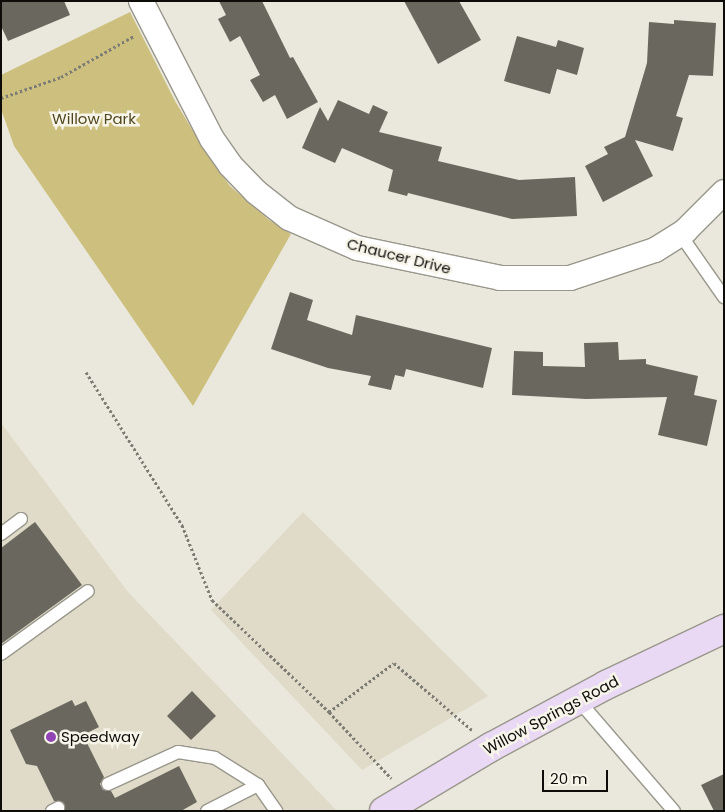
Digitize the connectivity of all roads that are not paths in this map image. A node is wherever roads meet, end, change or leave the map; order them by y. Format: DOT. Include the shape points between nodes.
graph roads {
  1 [pos="141,1"];
  2 [pos="724,192"];
  3 [pos="680,234"];
  4 [pos="724,297"];
  5 [pos="21,519"];
  6 [pos="1,534"];
  7 [pos="88,591"];
  8 [pos="724,629"];
  9 [pos="1,654"];
  10 [pos="579,701"];
  11 [pos="108,784"];
  12 [pos="258,785"];
  13 [pos="207,811"];
  14 [pos="276,811"];
  15 [pos="384,811"];
  16 [pos="674,811"];
  1 -- 3 [label="street, Chaucer Drive" via="212,139 230,165 282,213 320,234 357,248 428,265 524,280 570,278 611,267 655,250"];
  2 -- 3 [label="street, Chaucer Drive" via="713,206"];
  3 -- 4 [label="lane"];
  5 -- 6 [label="lane"];
  7 -- 9 [label="lane"];
  8 -- 10 [label="main road, Willow Springs Road"];
  10 -- 15 [label="main road, Willow Springs Road" via="491,747"];
  10 -- 16 [label="lane"];
  11 -- 12 [label="lane" via="178,752 215,758"];
  12 -- 13 [label="lane"];
  12 -- 14 [label="lane"];
}
